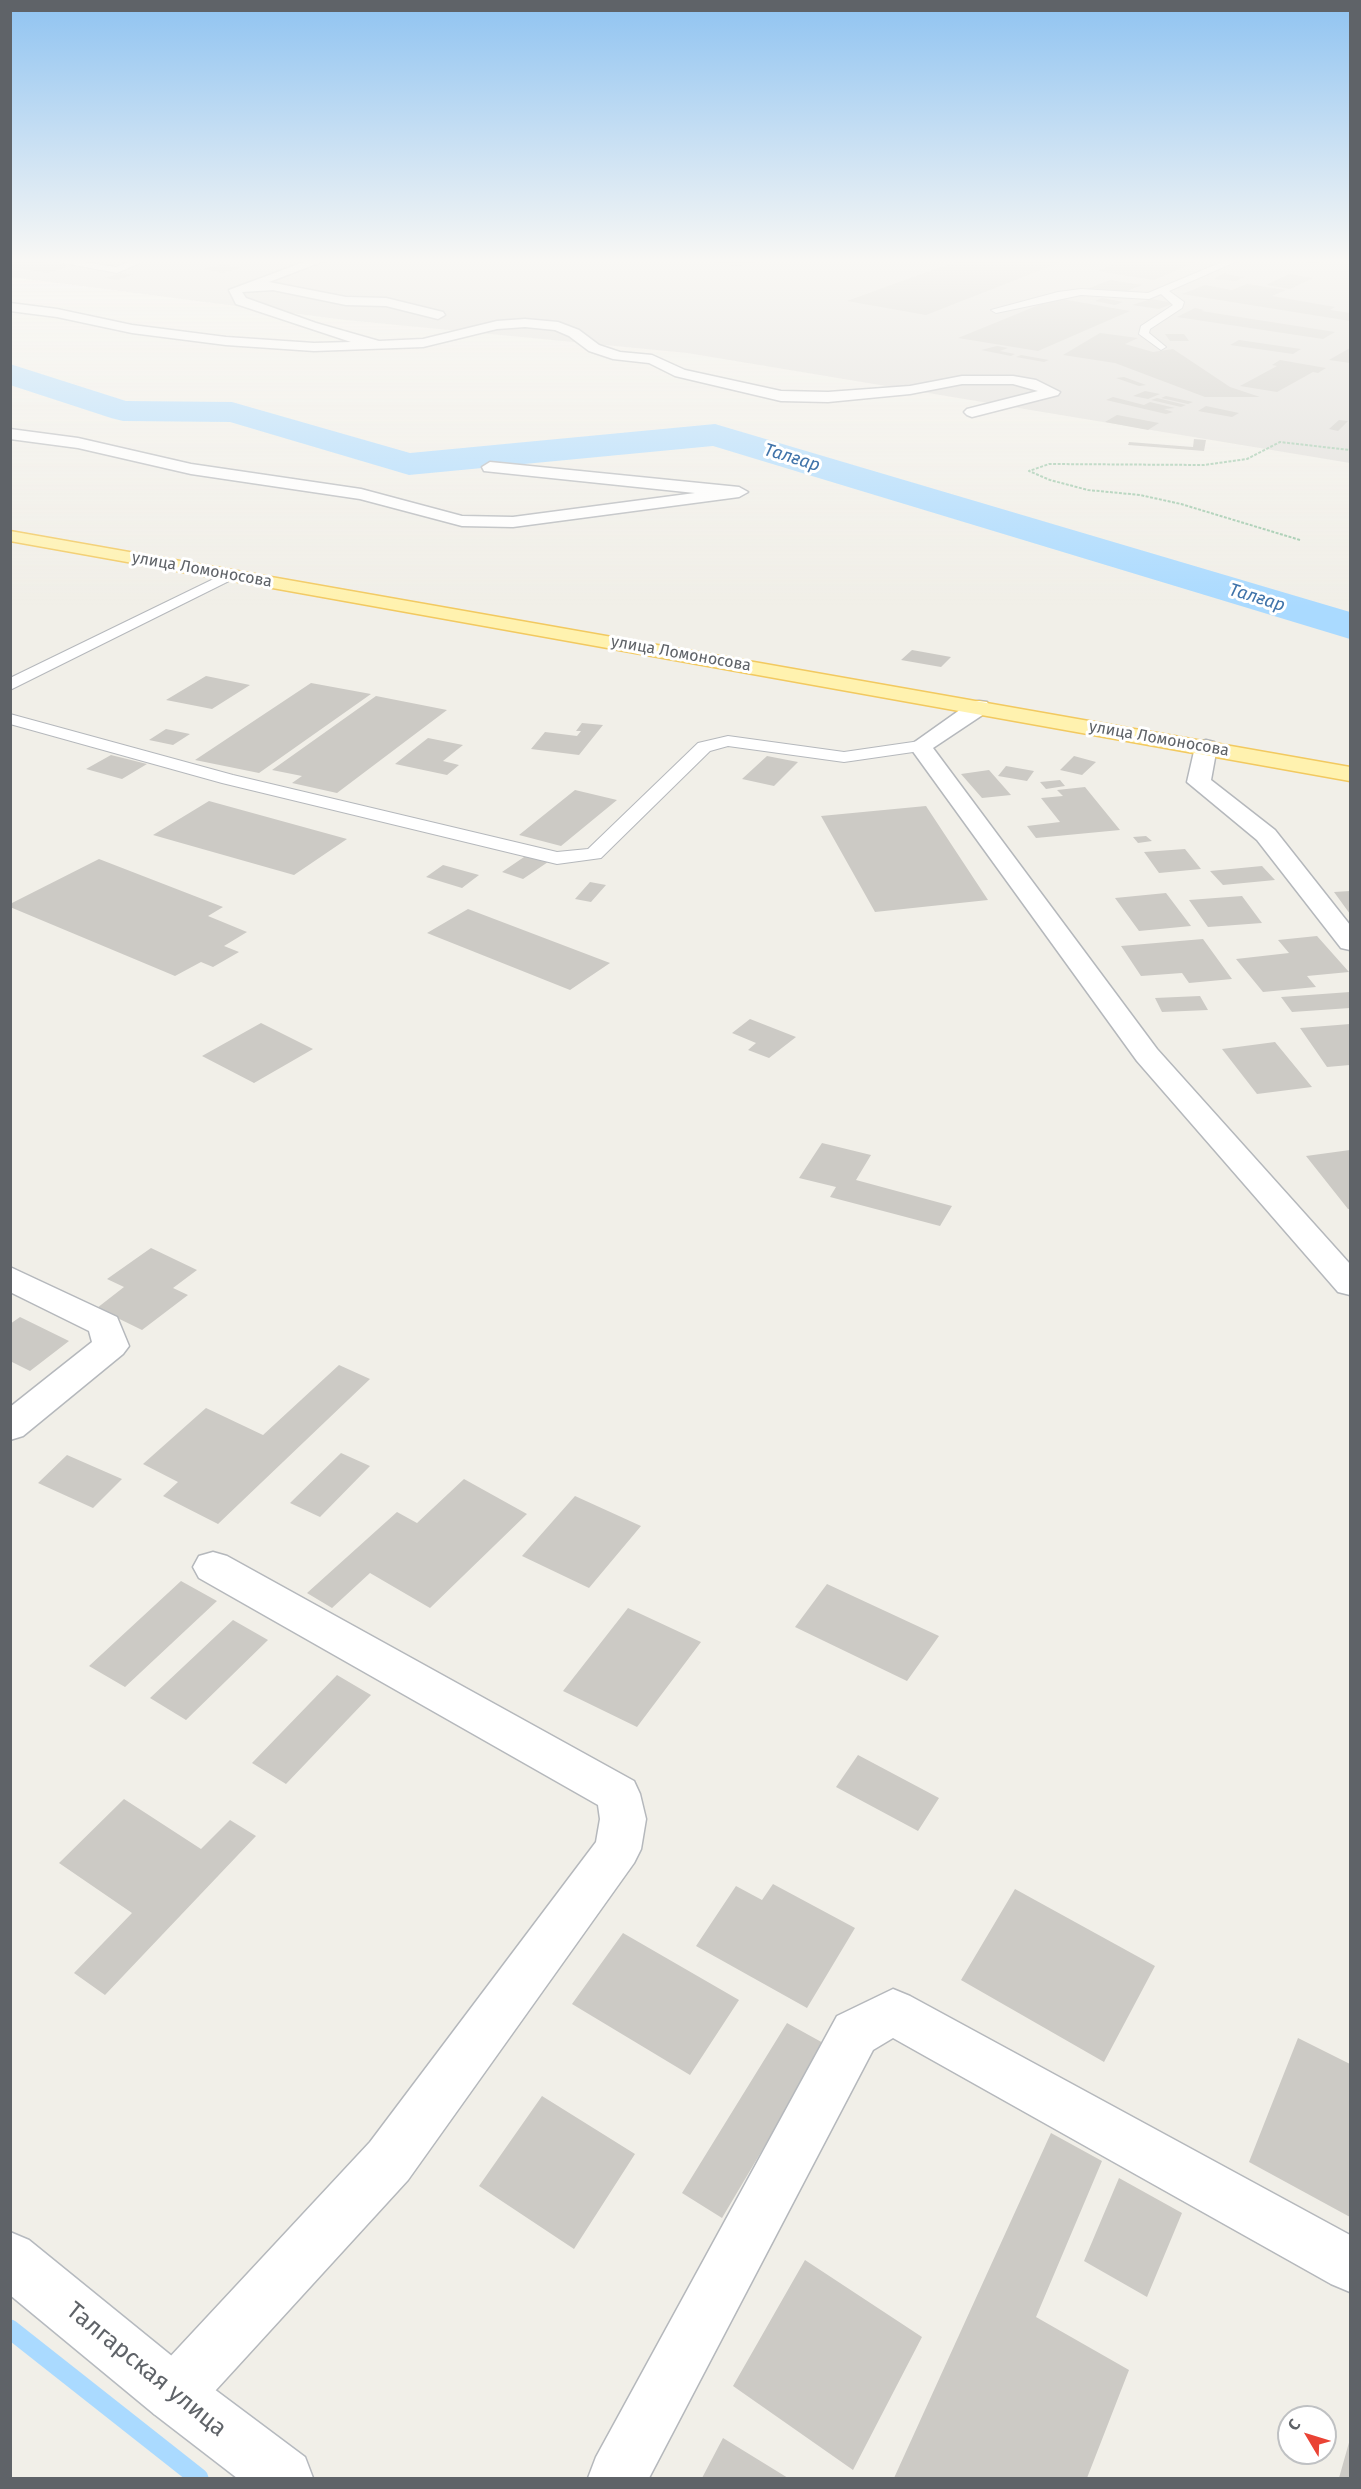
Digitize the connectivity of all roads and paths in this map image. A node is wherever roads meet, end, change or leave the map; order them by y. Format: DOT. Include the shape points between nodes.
graph roads {
  1 [pos="689,375"];
  2 [pos="972,412"];
  3 [pos="10,434"];
  4 [pos="1350,450"];
  5 [pos="490,467"];
  6 [pos="10,536"];
  7 [pos="1300,540"];
  8 [pos="230,575"];
  9 [pos="10,685"];
  10 [pos="979,707"];
  11 [pos="10,719"];
  12 [pos="920,746"];
  13 [pos="1206,747"];
  14 [pos="1350,774"];
  15 [pos="1350,942"];
  16 [pos="10,1278"];
  17 [pos="1350,1284"];
  18 [pos="10,1427"];
  19 [pos="213,1567"];
  20 [pos="10,2259"];
  21 [pos="1350,2265"];
  22 [pos="174,2394"];
  23 [pos="284,2478"];
  24 [pos="617,2478"];
  1 -- 2 [label="street" via="781,396 828,397 898,391 962,380 1013,380 1053,392"];
  3 -- 5 [label="street" via="78,443 191,469 361,494 462,521 513,522 739,492"];
  4 -- 7 [label="path" via="1280,442 1248,459 1204,465 1049,465 1029,471 1088,490 1181,504"];
  6 -- 8 [label="main road, улица Ломоносова"];
  8 -- 9 [label="lane"];
  8 -- 10 [label="main road, улица Ломоносова"];
  10 -- 12 [label="street"];
  10 -- 13 [label="main road, улица Ломоносова"];
  11 -- 12 [label="lane" via="228,779 557,858 594,854 704,747 728,741 844,757"];
  12 -- 17 [label="street" via="1147,1055"];
  13 -- 14 [label="main road, улица Ломоносова"];
  13 -- 15 [label="street" via="1199,782 1266,835"];
  16 -- 18 [label="street" via="105,1325 111,1346"];
  19 -- 22 [label="street" via="618,1794 623,1819 618,1849 389,2161"];
  20 -- 22 [label="street, Талгарская улица"];
  21 -- 24 [label="street" via="893,2012 855,2033"];
  22 -- 23 [label="street, Талгарская улица"];
}
